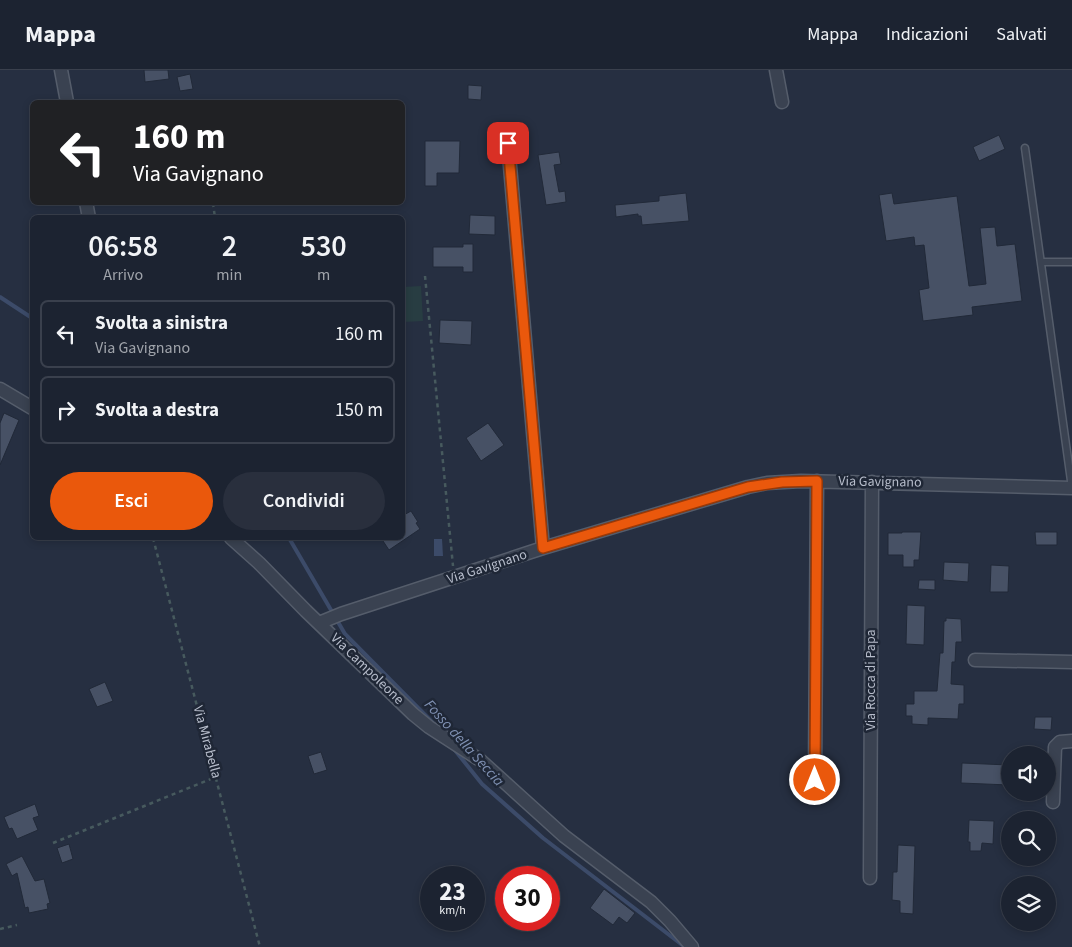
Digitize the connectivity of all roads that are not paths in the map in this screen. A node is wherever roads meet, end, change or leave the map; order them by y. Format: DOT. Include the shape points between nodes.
graph roads {
  1 [pos="61,70"];
  2 [pos="776,70"];
  3 [pos="67,100"];
  4 [pos="782,102"];
  5 [pos="508,143"];
  6 [pos="1024,148"];
  7 [pos="1041,262"];
  8 [pos="1072,262"];
  9 [pos="0,389"];
  10 [pos="30,407"];
  11 [pos="817,481"];
  12 [pos="872,482"];
  13 [pos="1072,488"];
  14 [pos="233,540"];
  15 [pos="543,548"];
  16 [pos="319,623"];
  17 [pos="975,660"];
  18 [pos="1072,662"];
  19 [pos="1072,740"];
  20 [pos="815,780"];
  21 [pos="1053,802"];
  22 [pos="870,878"];
  23 [pos="692,947"];
  1 -- 3 [label="street"];
  2 -- 4 [label="street"];
  5 -- 15 [label="street"];
  6 -- 7 [label="lane"];
  7 -- 8 [label="lane"];
  7 -- 13 [label="lane"];
  9 -- 10 [label="street"];
  11 -- 12 [label="street, Via Gavignano"];
  11 -- 15 [label="street, Via Gavignano" via="748,487"];
  11 -- 20 [label="street"];
  12 -- 13 [label="street, Via Gavignano"];
  12 -- 22 [label="street, Via Rocca di Papa"];
  14 -- 16 [label="street, Via Campoleone"];
  15 -- 16 [label="street, Via Gavignano"];
  16 -- 23 [label="street, Via Campoleone" via="413,714 474,756 568,840 651,902"];
  17 -- 18 [label="street"];
  19 -- 21 [label="street" via="1060,742 1056,747"];
}
